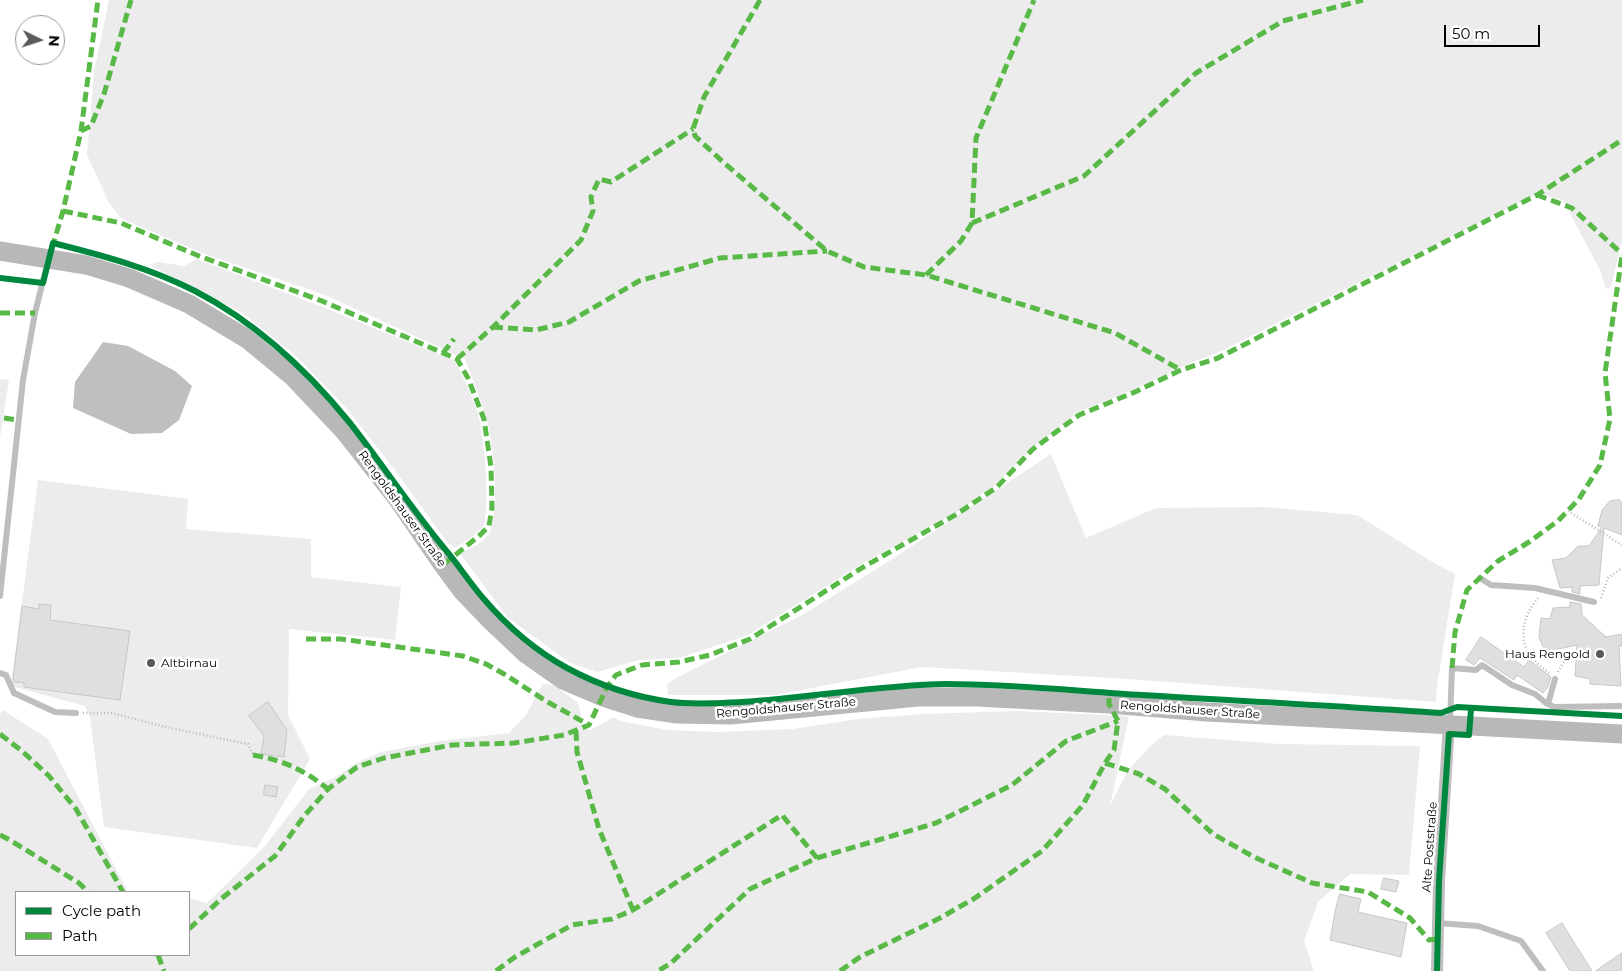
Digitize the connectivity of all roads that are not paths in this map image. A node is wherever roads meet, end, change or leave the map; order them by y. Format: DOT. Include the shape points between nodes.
graph roads {
  1 [pos="0,251"];
  2 [pos="49,258"];
  3 [pos="1480,578"];
  4 [pos="0,596"];
  5 [pos="1594,602"];
  6 [pos="0,673"];
  7 [pos="1555,679"];
  8 [pos="1548,704"];
  9 [pos="1622,706"];
  10 [pos="76,713"];
  11 [pos="1450,724"];
  12 [pos="1622,734"];
  13 [pos="1437,924"];
  14 [pos="1437,971"];
  15 [pos="1543,971"];
  1 -- 2 [label="street, Rengoldshauser Straße"];
  2 -- 4 [label="lane" via="23,380"];
  2 -- 11 [label="street, Rengoldshauser Straße" via="129,278 189,304 248,339 293,377 344,431 399,501 463,592 488,618 526,654 563,680 637,708 677,714 731,715 918,697 977,697"];
  3 -- 5 [label="lane" via="1492,585 1535,588"];
  6 -- 10 [label="lane" via="6,675 14,693 55,712"];
  7 -- 8 [label="lane"];
  8 -- 9 [label="lane" via="1554,707"];
  8 -- 11 [label="lane" via="1536,694 1512,685 1482,665 1476,670 1452,668"];
  11 -- 12 [label="street, Rengoldshauser Straße"];
  11 -- 13 [label="street, Alte Poststraße"];
  13 -- 14 [label="street, Alte Poststraße"];
  13 -- 15 [label="lane" via="1478,926 1521,941"];
}
